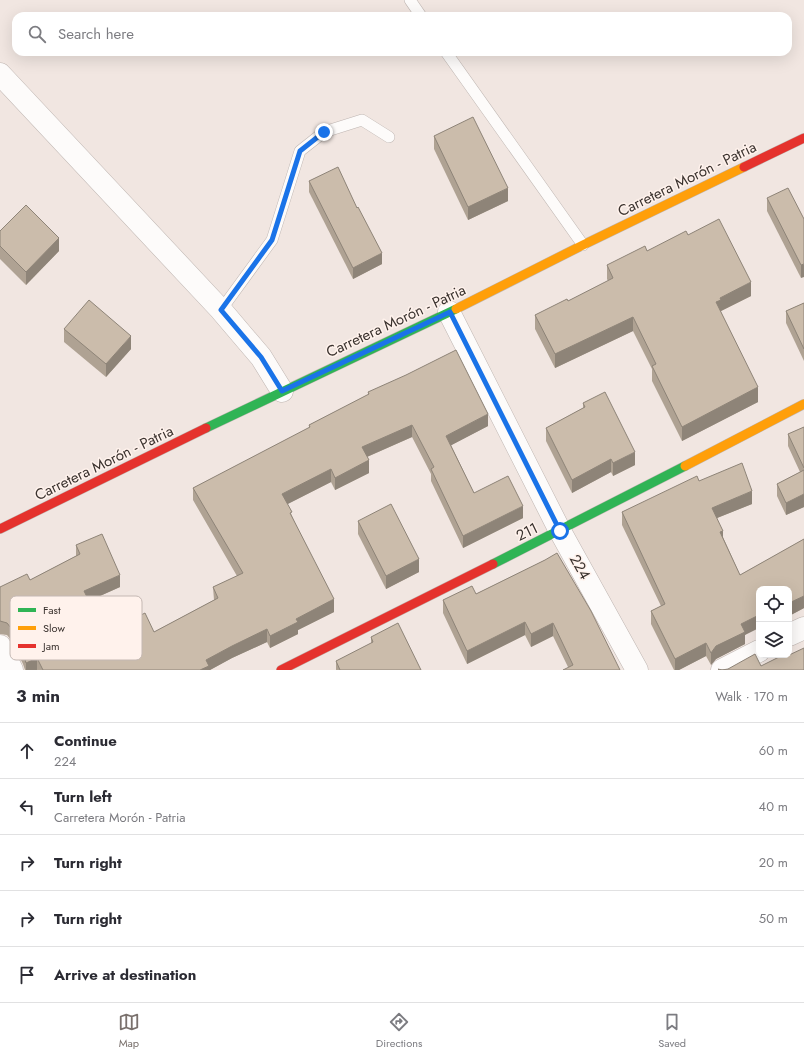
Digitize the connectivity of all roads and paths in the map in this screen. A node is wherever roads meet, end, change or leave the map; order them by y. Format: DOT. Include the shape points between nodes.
graph roads {
  1 [pos="410,0"];
  2 [pos="418,12"];
  3 [pos="449,56"];
  4 [pos="0,74"];
  5 [pos="389,137"];
  6 [pos="804,138"];
  7 [pos="583,245"];
  8 [pos="221,310"];
  9 [pos="450,312"];
  10 [pos="282,391"];
  11 [pos="804,404"];
  12 [pos="0,529"];
  13 [pos="560,531"];
  14 [pos="804,628"];
  15 [pos="792,634"];
  16 [pos="0,646"];
  17 [pos="756,653"];
  18 [pos="12,670"];
  19 [pos="281,670"];
  20 [pos="637,670"];
  21 [pos="722,670"];
  1 -- 2 [label="lane"];
  3 -- 7 [label="lane"];
  4 -- 8 [label="street"];
  5 -- 8 [label="lane" via="362,120 324,132 300,151 272,240"];
  6 -- 7 [label="main road, Carretera Morón - Patria"];
  7 -- 9 [label="main road, Carretera Morón - Patria"];
  8 -- 10 [label="street" via="261,357"];
  9 -- 10 [label="main road, Carretera Morón - Patria"];
  9 -- 13 [label="street, 224"];
  10 -- 12 [label="main road, Carretera Morón - Patria"];
  11 -- 13 [label="main road, 211"];
  13 -- 19 [label="main road, 211"];
  13 -- 20 [label="street, 224"];
  14 -- 15 [label="street"];
  16 -- 18 [label="street"];
  17 -- 21 [label="street"];
}
